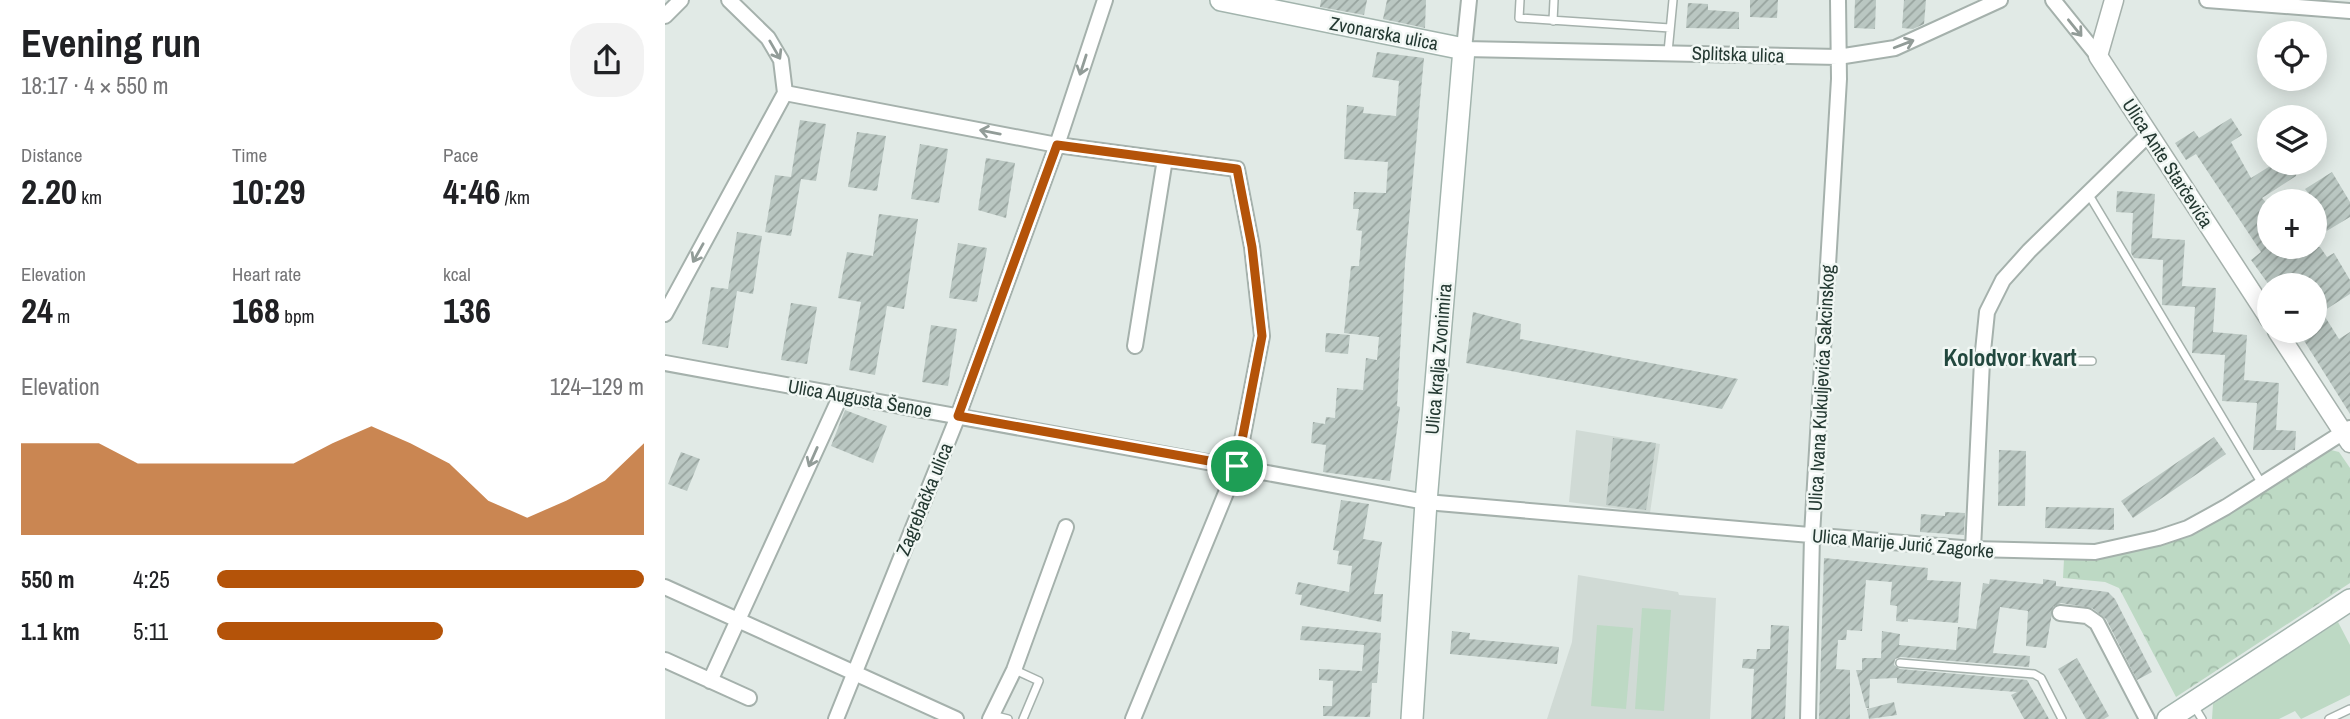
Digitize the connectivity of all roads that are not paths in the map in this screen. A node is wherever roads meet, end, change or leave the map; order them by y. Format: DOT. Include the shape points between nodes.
graph roads {
  1 [pos="681,0"];
  2 [pos="729,0"];
  3 [pos="1105,0"];
  4 [pos="1221,0"];
  5 [pos="1469,0"];
  6 [pos="1520,0"];
  7 [pos="1554,0"];
  8 [pos="1673,0"];
  9 [pos="1838,0"];
  10 [pos="2000,0"];
  11 [pos="2053,0"];
  12 [pos="2114,0"];
  13 [pos="2207,0"];
  14 [pos="2350,11"];
  15 [pos="665,16"];
  16 [pos="1553,21"];
  17 [pos="1670,28"];
  18 [pos="1464,49"];
  19 [pos="1668,52"];
  20 [pos="2098,56"];
  21 [pos="1838,57"];
  22 [pos="786,93"];
  23 [pos="2149,134"];
  24 [pos="1057,145"];
  25 [pos="1165,159"];
  26 [pos="2089,195"];
  27 [pos="2257,300"];
  28 [pos="665,314"];
  29 [pos="2285,343"];
  30 [pos="1135,346"];
  31 [pos="1982,361"];
  32 [pos="2092,361"];
  33 [pos="665,363"];
  34 [pos="841,395"];
  35 [pos="958,416"];
  36 [pos="2348,434"];
  37 [pos="1237,466"];
  38 [pos="2262,484"];
  39 [pos="1426,502"];
  40 [pos="1066,527"];
  41 [pos="1812,535"];
  42 [pos="1973,550"];
  43 [pos="665,586"];
  44 [pos="2350,600"];
  45 [pos="2060,613"];
  46 [pos="737,621"];
  47 [pos="665,660"];
  48 [pos="1900,663"];
  49 [pos="1014,670"];
  50 [pos="853,674"];
  51 [pos="711,681"];
  52 [pos="748,698"];
  53 [pos="2350,709"];
  54 [pos="2198,712"];
  55 [pos="991,717"];
  56 [pos="836,719"];
  57 [pos="956,719"];
  58 [pos="1008,719"];
  59 [pos="1023,719"];
  60 [pos="1133,719"];
  61 [pos="1412,719"];
  62 [pos="1808,719"];
  63 [pos="2062,719"];
  64 [pos="2147,719"];
  65 [pos="2168,719"];
  66 [pos="2329,719"];
  1 -- 15 [label="street"];
  2 -- 22 [label="street, one-way" via="768,38 781,60"];
  3 -- 24 [label="street, Zagrebačka ulica, one-way"];
  4 -- 18 [label="main road, Zvonarska ulica"];
  5 -- 18 [label="street, Ulica kralja Zvonimira"];
  6 -- 16 [label="lane" via="1518,18"];
  7 -- 16 [label="lane"];
  8 -- 17 [label="lane"];
  9 -- 21 [label="street, Ulica Ivana Kukuljevića Sakcinskog"];
  21 -- 10 [label="street, Splitska ulica, one-way" via="1895,48"];
  11 -- 20 [label="street, one-way"];
  12 -- 20 [label="street"];
  13 -- 14 [label="street"];
  16 -- 17 [label="lane"];
  17 -- 19 [label="lane"];
  18 -- 19 [label="street, Splitska ulica"];
  18 -- 39 [label="main road, Ulica kralja Zvonimira"];
  19 -- 21 [label="street, Splitska ulica"];
  20 -- 23 [label="street, Ulica Ante Starčevića"];
  21 -- 41 [label="street, Ulica Ivana Kukuljevića Sakcinskog"];
  24 -- 22 [label="street, one-way"];
  22 -- 28 [label="street, one-way"];
  23 -- 26 [label="street"];
  23 -- 27 [label="street, Ulica Ante Starčevića"];
  24 -- 25 [label="street"];
  24 -- 35 [label="street, Zagrebačka ulica"];
  25 -- 30 [label="street"];
  25 -- 37 [label="street" via="1237,169 1262,336"];
  26 -- 31 [label="street" via="2003,281 1987,312"];
  26 -- 38 [label="lane"];
  29 -- 36 [label="street"];
  31 -- 32 [label="lane"];
  31 -- 42 [label="street"];
  33 -- 34 [label="street, Ulica Augusta Šenoe"];
  34 -- 35 [label="street, Ulica Augusta Šenoe"];
  34 -- 46 [label="street, one-way"];
  35 -- 37 [label="street, Ulica Augusta Šenoe"];
  35 -- 50 [label="street, Zagrebačka ulica"];
  36 -- 38 [label="street, Ulica Marije Jurić Zagorke"];
  37 -- 39 [label="street, Ulica Augusta Šenoe"];
  37 -- 60 [label="street"];
  38 -- 42 [label="street, Ulica Marije Jurić Zagorke" via="2188,527 2137,545 2095,552"];
  39 -- 41 [label="street, Ulica Marije Jurić Zagorke"];
  39 -- 61 [label="main road, Ulica kralja Zvonimira"];
  40 -- 49 [label="street"];
  41 -- 42 [label="street, Ulica Marije Jurić Zagorke"];
  41 -- 62 [label="street, Ulica Ivana Kukuljevića Sakcinskog"];
  43 -- 46 [label="street"];
  44 -- 54 [label="main road"];
  45 -- 64 [label="street" via="2087,616 2097,623"];
  46 -- 50 [label="street"];
  46 -- 51 [label="street"];
  47 -- 51 [label="street"];
  48 -- 63 [label="lane" via="2034,674 2041,678"];
  49 -- 55 [label="street"];
  49 -- 59 [label="lane" via="1039,681"];
  50 -- 56 [label="street, Zagrebačka ulica"];
  50 -- 57 [label="street"];
  51 -- 52 [label="street"];
  53 -- 66 [label="lane"];
  54 -- 65 [label="main road"];
  55 -- 58 [label="lane"];
}
